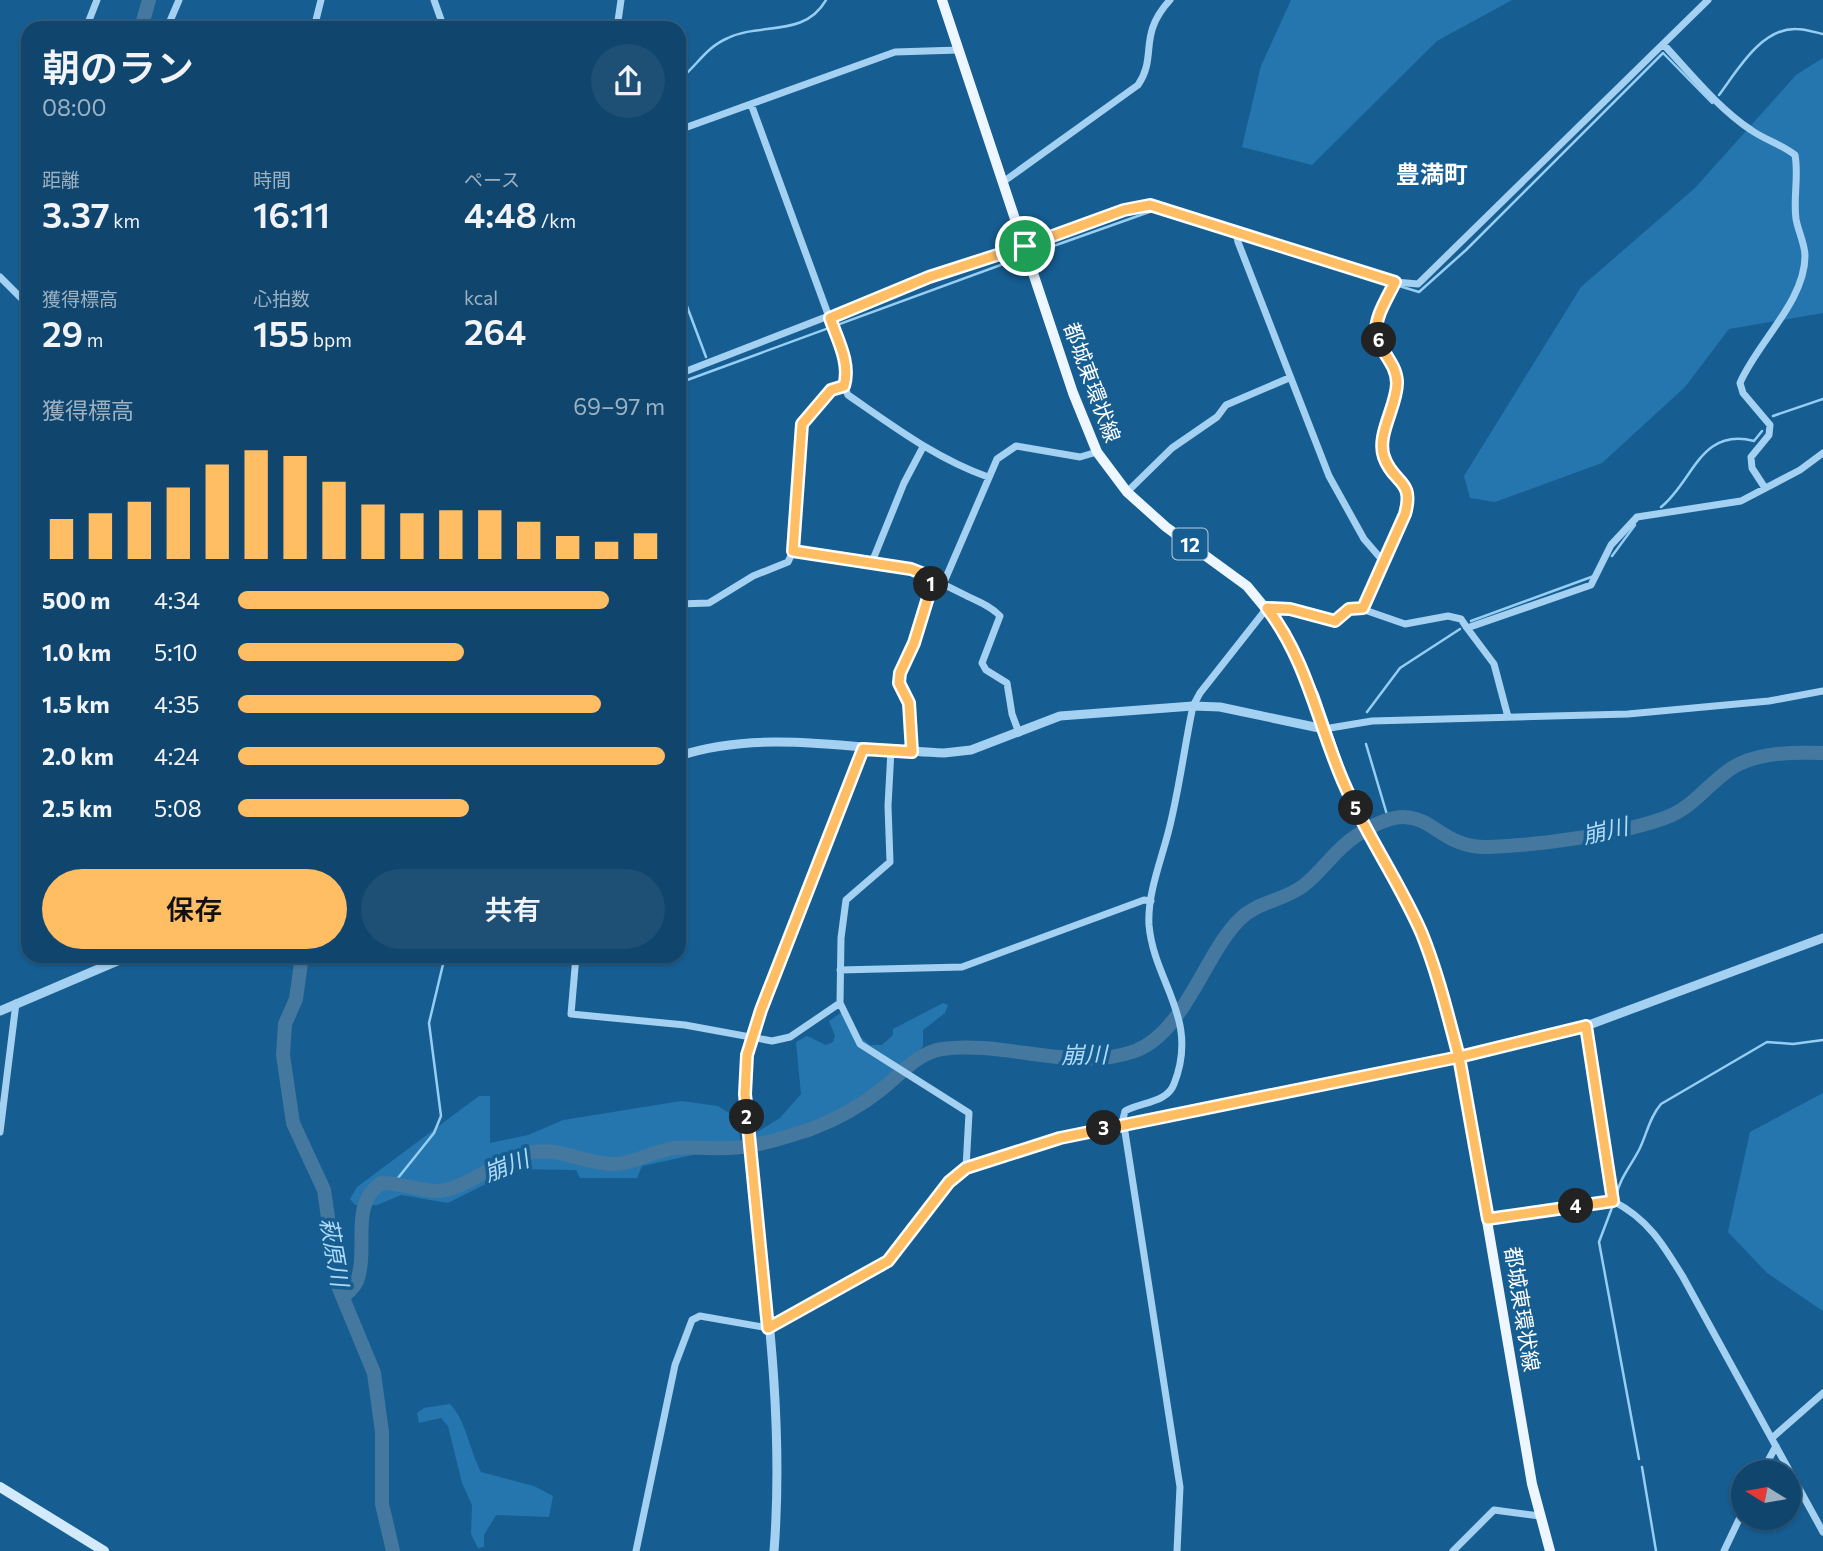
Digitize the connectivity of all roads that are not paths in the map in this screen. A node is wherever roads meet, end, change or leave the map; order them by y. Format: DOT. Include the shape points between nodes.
graph roads {
  1 [pos="97,0"];
  2 [pos="179,0"];
  3 [pos="321,0"];
  4 [pos="434,0"];
  5 [pos="621,0"];
  6 [pos="942,0"];
  7 [pos="1170,0"];
  8 [pos="1709,0"];
  9 [pos="89,21"];
  10 [pos="170,21"];
  11 [pos="316,21"];
  12 [pos="442,21"];
  13 [pos="618,21"];
  14 [pos="1664,45"];
  15 [pos="959,50"];
  16 [pos="751,104"];
  17 [pos="686,127"];
  18 [pos="1003,182"];
  19 [pos="1236,232"];
  20 [pos="1025,246"];
  21 [pos="0,277"];
  22 [pos="1395,282"];
  23 [pos="21,298"];
  24 [pos="830,318"];
  25 [pos="686,371"];
  26 [pos="1289,378"];
  27 [pos="844,386"];
  28 [pos="923,447"];
  29 [pos="1097,452"];
  30 [pos="1823,453"];
  31 [pos="988,477"];
  32 [pos="1765,488"];
  33 [pos="1127,492"];
  34 [pos="793,551"];
  35 [pos="1383,561"];
  36 [pos="872,562"];
  37 [pos="934,578"];
  38 [pos="944,582"];
  39 [pos="686,604"];
  40 [pos="1267,608"];
  41 [pos="1363,608"];
  42 [pos="1467,628"];
  43 [pos="1823,691"];
  44 [pos="1193,706"];
  45 [pos="1508,717"];
  46 [pos="1324,729"];
  47 [pos="1019,733"];
  48 [pos="863,749"];
  49 [pos="891,750"];
  50 [pos="912,752"];
  51 [pos="686,755"];
  52 [pos="1151,901"];
  53 [pos="1823,937"];
  54 [pos="112,963"];
  55 [pos="575,963"];
  56 [pos="841,970"];
  57 [pos="16,1003"];
  58 [pos="840,1003"];
  59 [pos="0,1011"];
  60 [pos="1586,1026"];
  61 [pos="750,1037"];
  62 [pos="1459,1057"];
  63 [pos="1125,1125"];
  64 [pos="0,1132"];
  65 [pos="966,1168"];
  66 [pos="1613,1201"];
  67 [pos="1488,1219"];
  68 [pos="768,1328"];
  69 [pos="1823,1393"];
  70 [pos="1774,1442"];
  71 [pos="1767,1460"];
  72 [pos="0,1487"];
  73 [pos="1540,1516"];
  74 [pos="1734,1530"];
  75 [pos="1823,1532"];
  76 [pos="104,1551"];
  77 [pos="636,1551"];
  78 [pos="774,1551"];
  79 [pos="1177,1551"];
  80 [pos="1453,1551"];
  81 [pos="1550,1551"];
  82 [pos="1724,1551"];
  1 -- 9 [label="street"];
  2 -- 10 [label="street"];
  3 -- 11 [label="street"];
  4 -- 12 [label="street"];
  5 -- 13 [label="street"];
  6 -- 15 [label="main road, 都城東環状線 / 12"];
  7 -- 18 [label="street" via="1150,28 1146,67 1138,85"];
  8 -- 14 [label="street"];
  14 -- 22 [label="street" via="1425,281"];
  14 -- 32 [label="street" via="1752,131 1795,155 1796,219 1805,255 1801,276 1740,383 1770,425 1769,435 1751,457 1752,468"];
  15 -- 16 [label="street" via="895,52"];
  15 -- 18 [label="main road, 都城東環状線 / 12"];
  16 -- 17 [label="street"];
  16 -- 24 [label="street"];
  18 -- 20 [label="main road, 都城東環状線 / 12"];
  19 -- 20 [label="street" via="1164,207 1139,205"];
  19 -- 22 [label="street"];
  19 -- 26 [label="street"];
  20 -- 24 [label="street" via="929,277"];
  20 -- 29 [label="main road, 都城東環状線 / 12"];
  21 -- 23 [label="street"];
  22 -- 35 [label="street" via="1376,334 1394,366 1397,382 1383,450 1409,499"];
  24 -- 25 [label="street"];
  24 -- 27 [label="street" via="847,366"];
  26 -- 33 [label="street" via="1226,405"];
  26 -- 35 [label="street" via="1340,499"];
  27 -- 28 [label="street" via="848,395"];
  27 -- 34 [label="street" via="831,390 802,424"];
  28 -- 31 [label="street"];
  28 -- 36 [label="street"];
  29 -- 31 [label="street" via="1080,457 1016,446 997,459"];
  29 -- 33 [label="main road, 都城東環状線 / 12"];
  30 -- 32 [label="street"];
  31 -- 38 [label="street"];
  32 -- 42 [label="street" via="1728,505 1637,517 1611,545 1591,584"];
  33 -- 40 [label="main road, 都城東環状線 / 12" via="1166,527 1247,586"];
  34 -- 36 [label="street"];
  34 -- 39 [label="street" via="788,562 753,576 709,603"];
  35 -- 41 [label="street"];
  36 -- 37 [label="street"];
  37 -- 38 [label="street"];
  37 -- 50 [label="street" via="900,673 899,683 909,703"];
  38 -- 47 [label="street" via="1000,617 982,663 1007,683"];
  40 -- 41 [label="street" via="1335,621 1349,609"];
  40 -- 44 [label="street"];
  40 -- 46 [label="main road, 都城東環状線 / 12" via="1301,662"];
  41 -- 42 [label="street" via="1405,624 1448,616 1461,619"];
  42 -- 45 [label="street" via="1494,664"];
  43 -- 45 [label="street" via="1674,711"];
  44 -- 46 [label="street" via="1220,707"];
  44 -- 47 [label="street" via="1072,714"];
  44 -- 52 [label="street"];
  45 -- 46 [label="street" via="1372,721"];
  46 -- 62 [label="main road, 都城東環状線 / 12" via="1346,788 1425,943"];
  47 -- 50 [label="street" via="971,750"];
  48 -- 49 [label="street"];
  48 -- 51 [label="street" via="741,743"];
  48 -- 61 [label="street"];
  49 -- 50 [label="street"];
  49 -- 56 [label="street" via="890,862 846,900"];
  52 -- 56 [label="street" via="962,967"];
  52 -- 63 [label="street" via="1153,945 1182,1023 1179,1060 1173,1088 1162,1099 1125,1111"];
  53 -- 60 [label="street"];
  54 -- 57 [label="street"];
  55 -- 61 [label="street" via="571,1014"];
  56 -- 58 [label="street"];
  57 -- 59 [label="street"];
  57 -- 64 [label="street"];
  58 -- 61 [label="street" via="790,1037 772,1041"];
  58 -- 65 [label="street" via="860,1044 969,1113"];
  60 -- 62 [label="street"];
  60 -- 66 [label="street"];
  61 -- 68 [label="street" via="745,1084"];
  62 -- 63 [label="street"];
  62 -- 67 [label="main road, 都城東環状線 / 12"];
  63 -- 65 [label="street" via="1033,1144"];
  63 -- 79 [label="street" via="1180,1487"];
  65 -- 68 [label="street" via="949,1182 888,1261"];
  66 -- 67 [label="street"];
  66 -- 70 [label="street" via="1637,1215 1659,1237"];
  67 -- 73 [label="main road, 都城東環状線 / 12"];
  68 -- 77 [label="street" via="700,1317 692,1320 675,1365"];
  68 -- 78 [label="street" via="778,1434"];
  69 -- 70 [label="street"];
  70 -- 71 [label="street"];
  70 -- 75 [label="street"];
  72 -- 76 [label="main road"];
  73 -- 80 [label="street" via="1494,1510"];
  73 -- 81 [label="main road, 都城東環状線 / 12"];
  74 -- 82 [label="street"];
}
